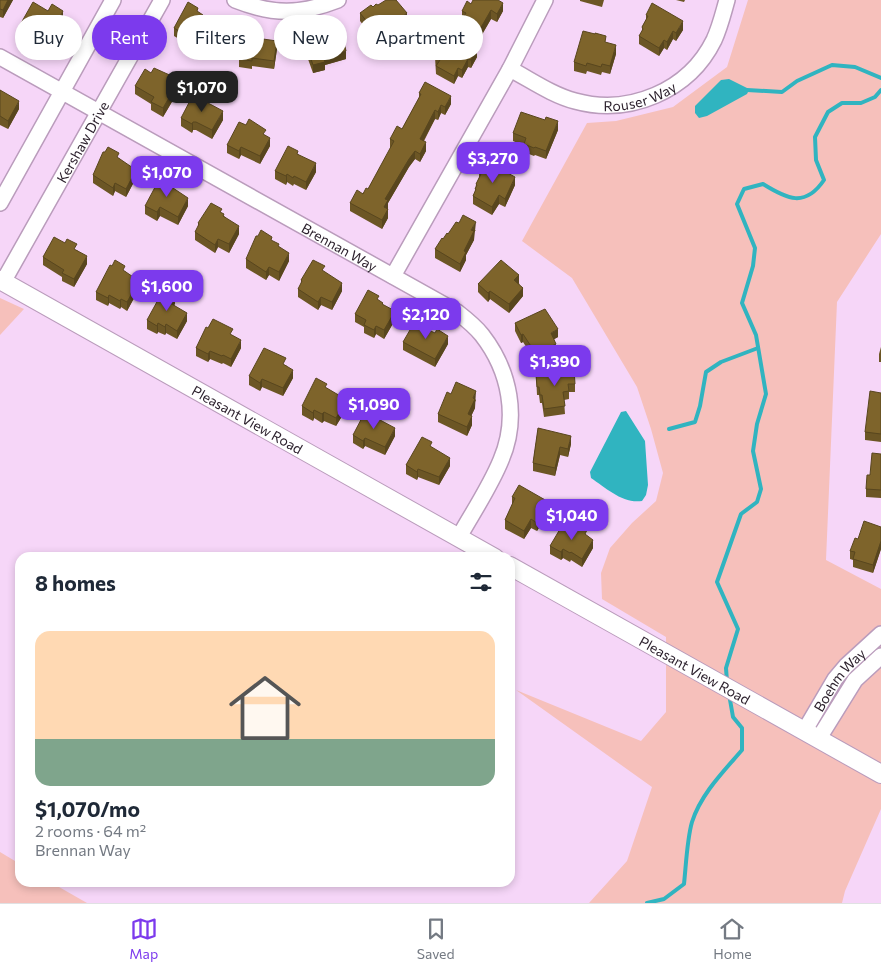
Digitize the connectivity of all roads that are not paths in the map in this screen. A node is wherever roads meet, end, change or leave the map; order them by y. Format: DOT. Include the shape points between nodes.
graph roads {
  1 [pos="113,0"];
  2 [pos="162,0"];
  3 [pos="235,0"];
  4 [pos="338,0"];
  5 [pos="545,0"];
  6 [pos="727,0"];
  7 [pos="0,57"];
  8 [pos="510,69"];
  9 [pos="62,92"];
  10 [pos="99,112"];
  11 [pos="0,203"];
  12 [pos="393,276"];
  13 [pos="1,281"];
  14 [pos="459,537"];
  15 [pos="485,552"];
  16 [pos="515,569"];
  17 [pos="881,634"];
  18 [pos="881,656"];
  19 [pos="812,734"];
  20 [pos="881,774"];
  1 -- 9 [label="street"];
  2 -- 10 [label="street, Kershaw Drive"];
  3 -- 4 [label="street" via="272,11 298,12"];
  5 -- 8 [label="street"];
  6 -- 8 [label="street, Rouser Way" via="714,41 700,62 665,92 646,100 610,106 574,101"];
  7 -- 9 [label="street, Brennan Way"];
  8 -- 12 [label="street"];
  9 -- 10 [label="street, Brennan Way"];
  9 -- 11 [label="street"];
  10 -- 12 [label="street, Brennan Way"];
  10 -- 13 [label="street, Kershaw Drive"];
  12 -- 14 [label="street, Brennan Way" via="457,312 475,328 492,348 507,384 511,421 508,440 501,461"];
  13 -- 14 [label="street, Pleasant View Road"];
  14 -- 15 [label="street, Pleasant View Road"];
  16 -- 19 [label="street, Pleasant View Road"];
  17 -- 19 [label="street, Boehm Way" via="840,672"];
  18 -- 19 [label="street, Boehm Way" via="854,680"];
  19 -- 20 [label="street, Pleasant View Road"];
}
